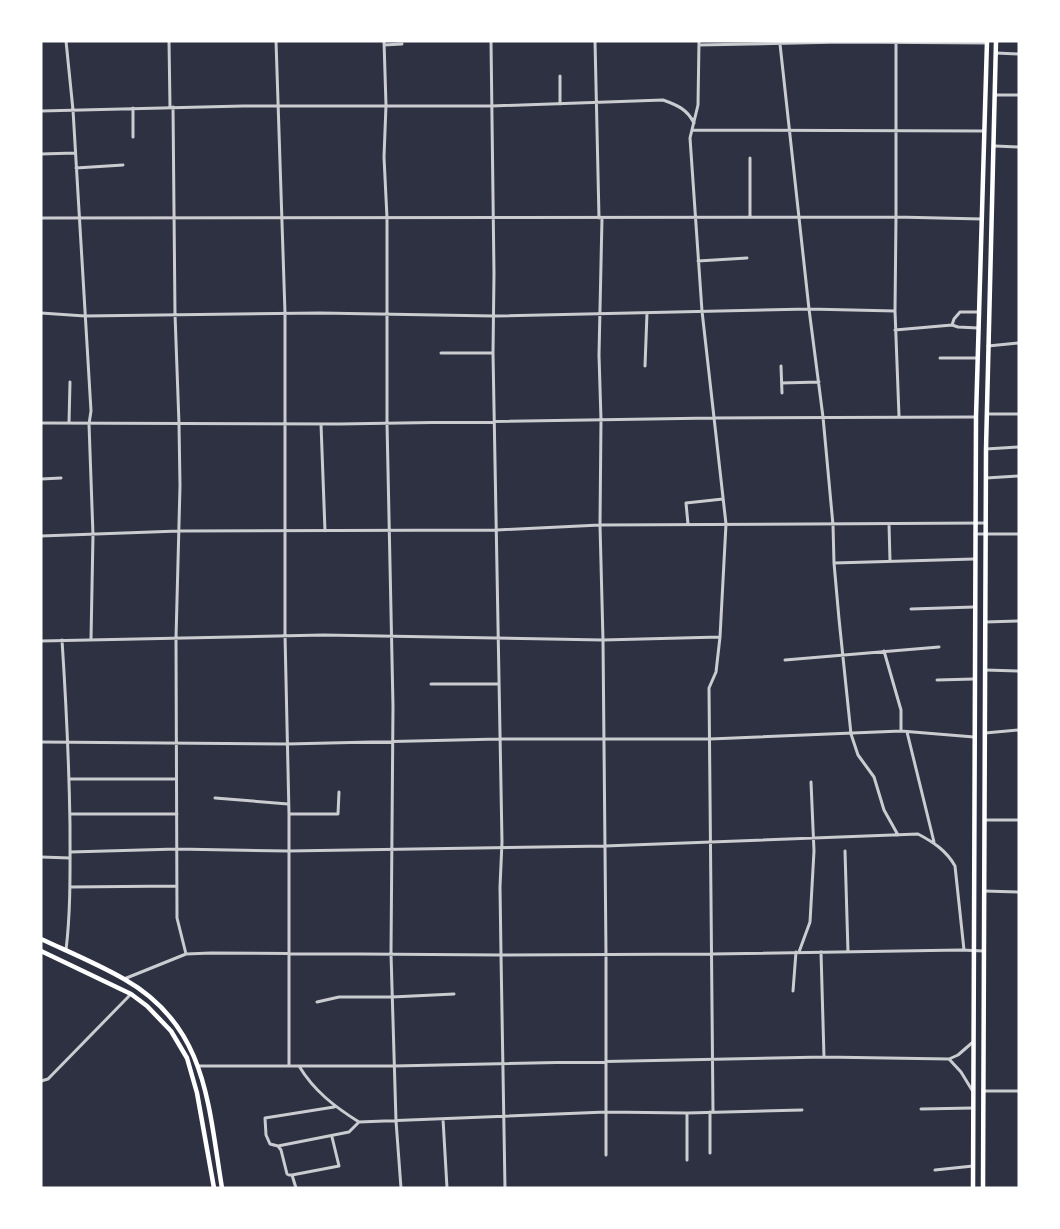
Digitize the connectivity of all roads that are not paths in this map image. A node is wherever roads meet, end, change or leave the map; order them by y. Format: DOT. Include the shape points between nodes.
graph roads {
  1 [pos="66,41"];
  2 [pos="169,41"];
  3 [pos="276,41"];
  4 [pos="491,41"];
  5 [pos="595,41"];
  6 [pos="996,41"];
  7 [pos="801,42"];
  8 [pos="896,42"];
  9 [pos="987,42"];
  10 [pos="384,43"];
  11 [pos="699,43"];
  12 [pos="402,44"];
  13 [pos="780,44"];
  14 [pos="996,53"];
  15 [pos="1019,54"];
  16 [pos="560,76"];
  17 [pos="995,95"];
  18 [pos="1019,95"];
  19 [pos="596,103"];
  20 [pos="560,104"];
  21 [pos="278,105"];
  22 [pos="386,105"];
  23 [pos="492,106"];
  24 [pos="171,107"];
  25 [pos="133,108"];
  26 [pos="41,110"];
  27 [pos="73,110"];
  28 [pos="694,124"];
  29 [pos="692,130"];
  30 [pos="790,130"];
  31 [pos="896,131"];
  32 [pos="984,131"];
  33 [pos="133,137"];
  34 [pos="995,146"];
  35 [pos="1019,147"];
  36 [pos="41,154"];
  37 [pos="75,154"];
  38 [pos="750,158"];
  39 [pos="123,165"];
  40 [pos="76,168"];
  41 [pos="750,217"];
  42 [pos="799,217"];
  43 [pos="896,217"];
  44 [pos="41,218"];
  45 [pos="80,218"];
  46 [pos="175,218"];
  47 [pos="281,218"];
  48 [pos="387,218"];
  49 [pos="493,218"];
  50 [pos="600,218"];
  51 [pos="694,218"];
  52 [pos="982,219"];
  53 [pos="747,258"];
  54 [pos="698,260"];
  55 [pos="809,309"];
  56 [pos="702,311"];
  57 [pos="895,311"];
  58 [pos="979,312"];
  59 [pos="41,313"];
  60 [pos="647,313"];
  61 [pos="175,314"];
  62 [pos="285,314"];
  63 [pos="386,314"];
  64 [pos="599,314"];
  65 [pos="85,316"];
  66 [pos="494,316"];
  67 [pos="952,325"];
  68 [pos="978,328"];
  69 [pos="895,330"];
  70 [pos="1019,343"];
  71 [pos="988,346"];
  72 [pos="441,353"];
  73 [pos="493,353"];
  74 [pos="940,358"];
  75 [pos="977,358"];
  76 [pos="645,366"];
  77 [pos="780,366"];
  78 [pos="70,382"];
  79 [pos="819,382"];
  80 [pos="782,383"];
  81 [pos="782,393"];
  82 [pos="987,414"];
  83 [pos="1018,414"];
  84 [pos="899,416"];
  85 [pos="824,417"];
  86 [pos="976,417"];
  87 [pos="713,418"];
  88 [pos="601,420"];
  89 [pos="495,422"];
  90 [pos="41,423"];
  91 [pos="69,423"];
  92 [pos="286,423"];
  93 [pos="387,423"];
  94 [pos="89,424"];
  95 [pos="179,424"];
  96 [pos="321,424"];
  97 [pos="1019,447"];
  98 [pos="986,450"];
  99 [pos="1019,476"];
  100 [pos="61,478"];
  101 [pos="986,478"];
  102 [pos="41,479"];
  103 [pos="722,499"];
  104 [pos="974,523"];
  105 [pos="985,523"];
  106 [pos="688,524"];
  107 [pos="726,524"];
  108 [pos="889,524"];
  109 [pos="600,525"];
  110 [pos="833,525"];
  111 [pos="388,530"];
  112 [pos="498,530"];
  113 [pos="179,531"];
  114 [pos="285,531"];
  115 [pos="325,531"];
  116 [pos="975,534"];
  117 [pos="985,534"];
  118 [pos="1019,534"];
  119 [pos="93,535"];
  120 [pos="41,536"];
  121 [pos="974,559"];
  122 [pos="890,562"];
  123 [pos="834,563"];
  124 [pos="974,607"];
  125 [pos="912,609"];
  126 [pos="1019,621"];
  127 [pos="985,622"];
  128 [pos="285,635"];
  129 [pos="392,637"];
  130 [pos="720,637"];
  131 [pos="176,638"];
  132 [pos="499,638"];
  133 [pos="91,639"];
  134 [pos="62,640"];
  135 [pos="603,640"];
  136 [pos="41,641"];
  137 [pos="939,647"];
  138 [pos="884,651"];
  139 [pos="843,655"];
  140 [pos="785,660"];
  141 [pos="985,670"];
  142 [pos="1019,671"];
  143 [pos="974,679"];
  144 [pos="937,680"];
  145 [pos="431,684"];
  146 [pos="499,684"];
  147 [pos="1019,730"];
  148 [pos="900,731"];
  149 [pos="907,732"];
  150 [pos="985,733"];
  151 [pos="851,734"];
  152 [pos="974,737"];
  153 [pos="499,738"];
  154 [pos="603,739"];
  155 [pos="710,739"];
  156 [pos="392,741"];
  157 [pos="41,742"];
  158 [pos="68,742"];
  159 [pos="177,743"];
  160 [pos="287,744"];
  161 [pos="69,779"];
  162 [pos="176,779"];
  163 [pos="811,782"];
  164 [pos="340,792"];
  165 [pos="215,798"];
  166 [pos="288,804"];
  167 [pos="70,814"];
  168 [pos="177,814"];
  169 [pos="289,814"];
  170 [pos="985,820"];
  171 [pos="1019,820"];
  172 [pos="898,835"];
  173 [pos="813,839"];
  174 [pos="710,843"];
  175 [pos="934,843"];
  176 [pos="605,846"];
  177 [pos="502,847"];
  178 [pos="177,848"];
  179 [pos="393,850"];
  180 [pos="288,851"];
  181 [pos="845,851"];
  182 [pos="70,852"];
  183 [pos="41,857"];
  184 [pos="70,858"];
  185 [pos="177,886"];
  186 [pos="70,887"];
  187 [pos="984,891"];
  188 [pos="1019,892"];
  189 [pos="41,939"];
  190 [pos="964,950"];
  191 [pos="974,950"];
  192 [pos="41,951"];
  193 [pos="66,951"];
  194 [pos="984,951"];
  195 [pos="798,952"];
  196 [pos="821,952"];
  197 [pos="848,952"];
  198 [pos="290,953"];
  199 [pos="186,954"];
  200 [pos="391,954"];
  201 [pos="606,954"];
  202 [pos="711,954"];
  203 [pos="500,955"];
  204 [pos="124,979"];
  205 [pos="793,991"];
  206 [pos="131,994"];
  207 [pos="454,994"];
  208 [pos="392,997"];
  209 [pos="317,1002"];
  210 [pos="973,1042"];
  211 [pos="824,1057"];
  212 [pos="949,1059"];
  213 [pos="606,1060"];
  214 [pos="713,1060"];
  215 [pos="503,1062"];
  216 [pos="199,1066"];
  217 [pos="289,1066"];
  218 [pos="299,1066"];
  219 [pos="394,1066"];
  220 [pos="41,1081"];
  221 [pos="205,1091"];
  222 [pos="984,1091"];
  223 [pos="1019,1091"];
  224 [pos="973,1092"];
  225 [pos="197,1093"];
  226 [pos="335,1107"];
  227 [pos="973,1108"];
  228 [pos="922,1109"];
  229 [pos="802,1110"];
  230 [pos="606,1112"];
  231 [pos="711,1112"];
  232 [pos="687,1113"];
  233 [pos="503,1115"];
  234 [pos="443,1119"];
  235 [pos="396,1121"];
  236 [pos="359,1122"];
  237 [pos="332,1137"];
  238 [pos="278,1146"];
  239 [pos="710,1153"];
  240 [pos="606,1154"];
  241 [pos="687,1160"];
  242 [pos="973,1166"];
  243 [pos="935,1170"];
  244 [pos="292,1175"];
  245 [pos="214,1188"];
  246 [pos="222,1188"];
  247 [pos="296,1188"];
  248 [pos="401,1188"];
  249 [pos="446,1188"];
  250 [pos="505,1188"];
  251 [pos="973,1188"];
  252 [pos="983,1188"];
  1 -- 27 [label="street"];
  2 -- 24 [label="street"];
  3 -- 21 [label="street"];
  4 -- 23 [label="street"];
  5 -- 19 [label="street"];
  6 -- 14 [label="main road"];
  7 -- 8 [label="street"];
  7 -- 13 [label="street"];
  8 -- 9 [label="street"];
  8 -- 31 [label="street"];
  9 -- 32 [label="main road"];
  10 -- 12 [label="street"];
  10 -- 22 [label="street"];
  11 -- 13 [label="street"];
  11 -- 28 [label="street" via="698,105"];
  13 -- 30 [label="street"];
  14 -- 15 [label="street"];
  14 -- 17 [label="main road"];
  16 -- 20 [label="street"];
  17 -- 18 [label="street"];
  17 -- 34 [label="main road"];
  19 -- 20 [label="street"];
  19 -- 28 [label="street" via="663,100 678,105"];
  19 -- 50 [label="street"];
  20 -- 23 [label="street"];
  21 -- 22 [label="street"];
  21 -- 24 [label="street"];
  21 -- 47 [label="street"];
  22 -- 23 [label="street"];
  22 -- 48 [label="street"];
  23 -- 49 [label="street"];
  24 -- 25 [label="street"];
  24 -- 46 [label="street"];
  25 -- 27 [label="street"];
  25 -- 33 [label="street"];
  26 -- 27 [label="street"];
  27 -- 37 [label="street"];
  28 -- 29 [label="street"];
  29 -- 30 [label="street"];
  29 -- 51 [label="street"];
  30 -- 31 [label="street"];
  30 -- 42 [label="street"];
  31 -- 32 [label="street"];
  31 -- 43 [label="street"];
  32 -- 52 [label="main road"];
  34 -- 35 [label="street"];
  34 -- 71 [label="main road"];
  36 -- 37 [label="street"];
  37 -- 40 [label="street"];
  38 -- 41 [label="street"];
  39 -- 40 [label="street"];
  40 -- 45 [label="street"];
  41 -- 42 [label="street"];
  41 -- 51 [label="street"];
  42 -- 43 [label="street"];
  42 -- 55 [label="street"];
  43 -- 52 [label="street"];
  43 -- 57 [label="street"];
  44 -- 45 [label="street"];
  45 -- 46 [label="street"];
  45 -- 65 [label="street"];
  46 -- 47 [label="street"];
  46 -- 61 [label="street"];
  47 -- 48 [label="street"];
  47 -- 62 [label="street"];
  48 -- 49 [label="street"];
  48 -- 63 [label="street"];
  49 -- 50 [label="street"];
  49 -- 66 [label="street"];
  50 -- 51 [label="street"];
  50 -- 64 [label="street"];
  51 -- 54 [label="street"];
  52 -- 58 [label="main road"];
  53 -- 54 [label="street"];
  54 -- 56 [label="street"];
  55 -- 56 [label="street"];
  55 -- 57 [label="street"];
  55 -- 79 [label="street"];
  56 -- 60 [label="street"];
  56 -- 87 [label="street"];
  57 -- 69 [label="street"];
  58 -- 67 [label="street" via="960,312"];
  58 -- 68 [label="main road"];
  59 -- 65 [label="street"];
  60 -- 64 [label="street"];
  60 -- 76 [label="street"];
  61 -- 62 [label="street"];
  61 -- 65 [label="street"];
  61 -- 95 [label="street"];
  62 -- 63 [label="street"];
  62 -- 92 [label="street"];
  63 -- 66 [label="street"];
  63 -- 93 [label="street"];
  64 -- 66 [label="street"];
  64 -- 88 [label="street"];
  65 -- 94 [label="street"];
  66 -- 73 [label="street"];
  67 -- 68 [label="street"];
  67 -- 69 [label="street"];
  68 -- 75 [label="main road"];
  69 -- 84 [label="street"];
  70 -- 71 [label="street"];
  71 -- 82 [label="main road"];
  72 -- 73 [label="street"];
  73 -- 89 [label="street"];
  74 -- 75 [label="street"];
  75 -- 86 [label="main road"];
  77 -- 80 [label="street"];
  78 -- 91 [label="street"];
  79 -- 80 [label="street"];
  79 -- 85 [label="street"];
  80 -- 81 [label="street"];
  82 -- 83 [label="street"];
  82 -- 98 [label="main road"];
  84 -- 85 [label="street"];
  84 -- 86 [label="street"];
  85 -- 87 [label="street"];
  85 -- 110 [label="street"];
  86 -- 104 [label="main road"];
  87 -- 88 [label="street"];
  87 -- 103 [label="street"];
  88 -- 89 [label="street"];
  88 -- 109 [label="street"];
  89 -- 93 [label="street"];
  89 -- 112 [label="street"];
  90 -- 91 [label="street"];
  91 -- 94 [label="street"];
  92 -- 95 [label="street"];
  92 -- 96 [label="street"];
  92 -- 114 [label="street"];
  93 -- 96 [label="street"];
  93 -- 111 [label="street"];
  94 -- 95 [label="street"];
  94 -- 119 [label="street"];
  95 -- 113 [label="street"];
  96 -- 115 [label="street"];
  97 -- 98 [label="street"];
  98 -- 101 [label="main road"];
  99 -- 101 [label="street"];
  100 -- 102 [label="street"];
  101 -- 105 [label="main road"];
  103 -- 106 [label="street" via="686,503"];
  103 -- 107 [label="street"];
  104 -- 105 [label="street"];
  104 -- 108 [label="street"];
  104 -- 116 [label="main road"];
  105 -- 117 [label="main road"];
  106 -- 107 [label="street"];
  106 -- 109 [label="street"];
  107 -- 110 [label="street"];
  107 -- 130 [label="street"];
  108 -- 110 [label="street"];
  108 -- 122 [label="street"];
  109 -- 112 [label="street"];
  109 -- 135 [label="street"];
  110 -- 123 [label="street"];
  111 -- 112 [label="street"];
  111 -- 115 [label="street"];
  111 -- 129 [label="street"];
  112 -- 132 [label="street"];
  113 -- 114 [label="street"];
  113 -- 119 [label="street"];
  113 -- 131 [label="street"];
  114 -- 115 [label="street"];
  114 -- 128 [label="street"];
  116 -- 117 [label="street"];
  116 -- 121 [label="main road"];
  117 -- 118 [label="street"];
  117 -- 127 [label="main road"];
  119 -- 120 [label="street"];
  119 -- 133 [label="street"];
  121 -- 122 [label="street"];
  121 -- 124 [label="main road"];
  122 -- 123 [label="street"];
  123 -- 139 [label="street"];
  124 -- 125 [label="street"];
  124 -- 143 [label="main road"];
  126 -- 127 [label="street"];
  127 -- 141 [label="main road"];
  128 -- 129 [label="street"];
  128 -- 131 [label="street"];
  128 -- 160 [label="street"];
  129 -- 132 [label="street"];
  129 -- 156 [label="street"];
  130 -- 135 [label="street"];
  130 -- 155 [label="street" via="716,672 709,688"];
  131 -- 133 [label="street"];
  131 -- 159 [label="street"];
  132 -- 135 [label="street"];
  132 -- 146 [label="street"];
  133 -- 134 [label="street"];
  134 -- 136 [label="street"];
  134 -- 158 [label="street"];
  135 -- 154 [label="street"];
  137 -- 138 [label="street"];
  138 -- 139 [label="street"];
  138 -- 148 [label="street" via="901,710"];
  139 -- 140 [label="street"];
  139 -- 151 [label="street"];
  141 -- 142 [label="street"];
  141 -- 150 [label="main road"];
  143 -- 144 [label="street"];
  143 -- 152 [label="main road"];
  145 -- 146 [label="street"];
  146 -- 153 [label="street"];
  147 -- 150 [label="street"];
  148 -- 149 [label="street"];
  148 -- 151 [label="street"];
  149 -- 152 [label="street"];
  149 -- 175 [label="street"];
  150 -- 170 [label="main road"];
  151 -- 155 [label="street"];
  151 -- 172 [label="street" via="858,755 874,777 884,810"];
  152 -- 191 [label="main road"];
  153 -- 154 [label="street"];
  153 -- 156 [label="street"];
  153 -- 177 [label="street"];
  154 -- 155 [label="street"];
  154 -- 176 [label="street"];
  155 -- 174 [label="street"];
  156 -- 160 [label="street"];
  156 -- 179 [label="street"];
  157 -- 158 [label="street"];
  158 -- 159 [label="street"];
  158 -- 161 [label="street"];
  159 -- 160 [label="street"];
  159 -- 162 [label="street"];
  160 -- 166 [label="street"];
  161 -- 162 [label="street"];
  161 -- 167 [label="street"];
  162 -- 168 [label="street"];
  163 -- 173 [label="street"];
  164 -- 169 [label="street" via="338,814"];
  165 -- 166 [label="street"];
  166 -- 169 [label="street"];
  167 -- 168 [label="street"];
  167 -- 182 [label="street"];
  168 -- 178 [label="street"];
  169 -- 180 [label="street"];
  170 -- 171 [label="street"];
  170 -- 187 [label="main road"];
  172 -- 173 [label="street"];
  172 -- 175 [label="street" via="918,834"];
  173 -- 174 [label="street"];
  173 -- 195 [label="street" via="810,922"];
  174 -- 176 [label="street"];
  174 -- 202 [label="street"];
  175 -- 190 [label="street" via="955,866"];
  176 -- 177 [label="street"];
  176 -- 201 [label="street"];
  177 -- 179 [label="street"];
  177 -- 203 [label="street"];
  178 -- 180 [label="street"];
  178 -- 182 [label="street"];
  178 -- 185 [label="street"];
  179 -- 180 [label="street"];
  179 -- 200 [label="street"];
  180 -- 198 [label="street"];
  181 -- 197 [label="street"];
  182 -- 184 [label="street"];
  183 -- 184 [label="street"];
  184 -- 186 [label="street"];
  185 -- 186 [label="street"];
  185 -- 199 [label="street" via="177,918"];
  186 -- 193 [label="street"];
  187 -- 188 [label="street"];
  187 -- 194 [label="main road"];
  189 -- 193 [label="main road"];
  190 -- 191 [label="street"];
  190 -- 197 [label="street"];
  191 -- 194 [label="street"];
  191 -- 210 [label="main road"];
  192 -- 206 [label="main road"];
  193 -- 204 [label="main road"];
  194 -- 222 [label="main road"];
  195 -- 196 [label="street"];
  195 -- 202 [label="street"];
  195 -- 205 [label="street"];
  196 -- 197 [label="street"];
  196 -- 211 [label="street"];
  198 -- 199 [label="street"];
  198 -- 200 [label="street"];
  198 -- 217 [label="street"];
  199 -- 204 [label="street"];
  200 -- 203 [label="street"];
  200 -- 208 [label="street"];
  201 -- 202 [label="street"];
  201 -- 203 [label="street"];
  201 -- 213 [label="street"];
  202 -- 214 [label="street"];
  203 -- 215 [label="street"];
  204 -- 216 [label="main road" via="152,998 176,1024"];
  206 -- 220 [label="street" via="48,1079"];
  206 -- 225 [label="main road" via="158,1016 180,1043"];
  207 -- 208 [label="street"];
  208 -- 209 [label="street" via="339,997"];
  208 -- 219 [label="street"];
  210 -- 212 [label="street"];
  210 -- 224 [label="main road"];
  211 -- 212 [label="street"];
  211 -- 214 [label="street"];
  212 -- 224 [label="street"];
  213 -- 214 [label="street"];
  213 -- 215 [label="street"];
  213 -- 230 [label="street"];
  214 -- 231 [label="street"];
  215 -- 219 [label="street"];
  215 -- 233 [label="street"];
  216 -- 217 [label="street"];
  216 -- 221 [label="main road"];
  217 -- 218 [label="street"];
  218 -- 219 [label="street"];
  218 -- 226 [label="street"];
  219 -- 235 [label="street"];
  221 -- 225 [label="main road"];
  221 -- 246 [label="main road"];
  222 -- 223 [label="street"];
  222 -- 252 [label="main road"];
  224 -- 227 [label="main road"];
  225 -- 245 [label="main road"];
  226 -- 236 [label="street"];
  226 -- 238 [label="street" via="265,1118 270,1144"];
  227 -- 228 [label="street"];
  227 -- 242 [label="main road"];
  229 -- 231 [label="street"];
  230 -- 232 [label="street"];
  230 -- 233 [label="street"];
  230 -- 240 [label="street"];
  231 -- 232 [label="street"];
  231 -- 239 [label="street"];
  232 -- 241 [label="street"];
  233 -- 234 [label="street"];
  233 -- 250 [label="street"];
  234 -- 235 [label="street"];
  234 -- 249 [label="street"];
  235 -- 236 [label="street"];
  235 -- 248 [label="street"];
  236 -- 237 [label="street" via="349,1132"];
  237 -- 238 [label="street"];
  237 -- 244 [label="street" via="339,1166"];
  238 -- 244 [label="street" via="287,1174"];
  242 -- 243 [label="street"];
  242 -- 251 [label="main road"];
  244 -- 247 [label="street"];
}
